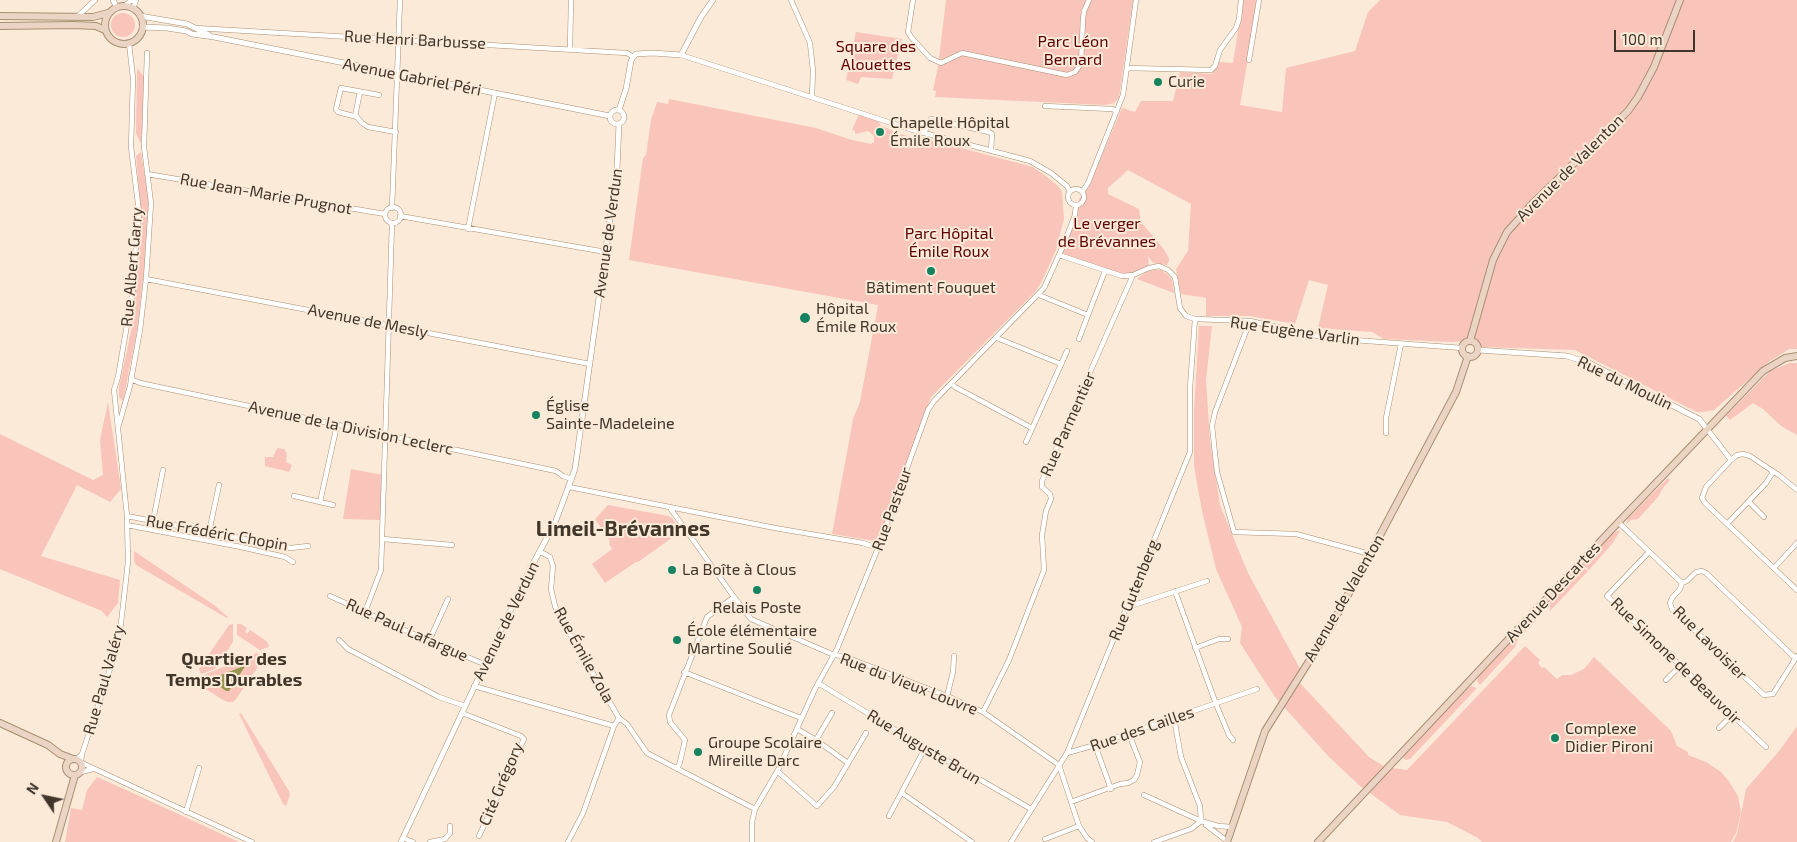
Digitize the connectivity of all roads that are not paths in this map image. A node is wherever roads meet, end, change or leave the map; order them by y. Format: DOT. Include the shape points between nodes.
graph roads {
  1 [pos="95,0"];
  2 [pos="113,0"];
  3 [pos="132,0"];
  4 [pos="136,0"];
  5 [pos="400,0"];
  6 [pos="571,0"];
  7 [pos="713,0"];
  8 [pos="791,0"];
  9 [pos="913,0"];
  10 [pos="1089,0"];
  11 [pos="1136,0"];
  12 [pos="1241,0"];
  13 [pos="1259,0"];
  14 [pos="1680,0"];
  15 [pos="120,7"];
  16 [pos="133,8"];
  17 [pos="110,12"];
  18 [pos="0,16"];
  19 [pos="77,16"];
  20 [pos="140,16"];
  21 [pos="0,26"];
  22 [pos="142,27"];
  23 [pos="195,28"];
  24 [pos="105,30"];
  25 [pos="214,37"];
  26 [pos="399,39"];
  27 [pos="129,43"];
  28 [pos="570,50"];
  29 [pos="146,53"];
  30 [pos="681,55"];
  31 [pos="633,57"];
  32 [pos="1249,60"];
  33 [pos="1127,68"];
  34 [pos="397,74"];
  35 [pos="360,92"];
  36 [pos="495,93"];
  37 [pos="378,95"];
  38 [pos="812,97"];
  39 [pos="1045,106"];
  40 [pos="619,110"];
  41 [pos="1117,111"];
  42 [pos="355,116"];
  43 [pos="610,116"];
  44 [pos="619,124"];
  45 [pos="396,132"];
  46 [pos="924,133"];
  47 [pos="991,151"];
  48 [pos="147,174"];
  49 [pos="1070,192"];
  50 [pos="1082,192"];
  51 [pos="1076,205"];
  52 [pos="392,208"];
  53 [pos="385,214"];
  54 [pos="400,216"];
  55 [pos="392,223"];
  56 [pos="468,228"];
  57 [pos="606,254"];
  58 [pos="1059,255"];
  59 [pos="1105,271"];
  60 [pos="1133,276"];
  61 [pos="146,279"];
  62 [pos="1040,295"];
  63 [pos="1088,315"];
  64 [pos="1195,319"];
  65 [pos="1250,321"];
  66 [pos="389,325"];
  67 [pos="997,338"];
  68 [pos="1079,339"];
  69 [pos="1470,341"];
  70 [pos="1400,344"];
  71 [pos="1462,348"];
  72 [pos="1478,350"];
  73 [pos="1067,351"];
  74 [pos="1468,356"];
  75 [pos="1797,356"];
  76 [pos="590,364"];
  77 [pos="1061,364"];
  78 [pos="131,377"];
  79 [pos="952,384"];
  80 [pos="337,425"];
  81 [pos="1032,428"];
  82 [pos="1707,429"];
  83 [pos="117,430"];
  84 [pos="1386,434"];
  85 [pos="386,436"];
  86 [pos="1026,442"];
  87 [pos="1731,460"];
  88 [pos="163,470"];
  89 [pos="1773,472"];
  90 [pos="572,479"];
  91 [pos="219,485"];
  92 [pos="569,487"];
  93 [pos="1797,490"];
  94 [pos="294,496"];
  95 [pos="320,502"];
  96 [pos="1749,502"];
  97 [pos="333,505"];
  98 [pos="670,508"];
  99 [pos="127,516"];
  100 [pos="1764,517"];
  101 [pos="153,522"];
  102 [pos="1618,522"];
  103 [pos="1727,524"];
  104 [pos="127,525"];
  105 [pos="209,532"];
  106 [pos="383,539"];
  107 [pos="1797,542"];
  108 [pos="452,545"];
  109 [pos="308,546"];
  110 [pos="878,548"];
  111 [pos="541,552"];
  112 [pos="1649,552"];
  113 [pos="1370,554"];
  114 [pos="293,562"];
  115 [pos="1774,568"];
  116 [pos="1206,581"];
  117 [pos="1682,583"];
  118 [pos="1797,590"];
  119 [pos="1175,591"];
  120 [pos="330,596"];
  121 [pos="734,597"];
  122 [pos="448,599"];
  123 [pos="1128,604"];
  124 [pos="365,612"];
  125 [pos="1228,639"];
  126 [pos="339,640"];
  127 [pos="429,641"];
  128 [pos="1195,648"];
  129 [pos="834,654"];
  130 [pos="954,656"];
  131 [pos="1796,657"];
  132 [pos="484,664"];
  133 [pos="1680,666"];
  134 [pos="684,672"];
  135 [pos="1666,680"];
  136 [pos="818,683"];
  137 [pos="474,686"];
  138 [pos="1257,689"];
  139 [pos="947,696"];
  140 [pos="1216,704"];
  141 [pos="465,706"];
  142 [pos="832,712"];
  143 [pos="983,712"];
  144 [pos="462,713"];
  145 [pos="1732,714"];
  146 [pos="619,718"];
  147 [pos="801,718"];
  148 [pos="1174,718"];
  149 [pos="0,723"];
  150 [pos="614,726"];
  151 [pos="1719,728"];
  152 [pos="797,729"];
  153 [pos="866,733"];
  154 [pos="1129,734"];
  155 [pos="816,740"];
  156 [pos="1233,740"];
  157 [pos="1095,745"];
  158 [pos="1766,746"];
  159 [pos="925,748"];
  160 [pos="1067,753"];
  161 [pos="60,754"];
  162 [pos="79,759"];
  163 [pos="848,764"];
  164 [pos="67,765"];
  165 [pos="1059,765"];
  166 [pos="199,768"];
  167 [pos="92,769"];
  168 [pos="677,769"];
  169 [pos="777,771"];
  170 [pos="75,773"];
  171 [pos="1111,788"];
  172 [pos="902,792"];
  173 [pos="1144,795"];
  174 [pos="1071,802"];
  175 [pos="755,809"];
  176 [pos="1031,809"];
  177 [pos="186,812"];
  178 [pos="889,816"];
  179 [pos="1201,821"];
  180 [pos="450,826"];
  181 [pos="1079,826"];
  182 [pos="1232,827"];
  183 [pos="479,836"];
  184 [pos="1045,839"];
  185 [pos="402,840"];
  186 [pos="570,841"];
  187 [pos="56,842"];
  188 [pos="252,842"];
  189 [pos="413,842"];
  190 [pos="430,842"];
  191 [pos="752,842"];
  192 [pos="972,842"];
  193 [pos="1010,842"];
  194 [pos="1092,842"];
  195 [pos="1154,842"];
  196 [pos="1227,842"];
  197 [pos="1318,842"];
  1 -- 19 [label="street"];
  2 -- 15 [label="street"];
  3 -- 15 [label="street"];
  4 -- 16 [label="street"];
  5 -- 26 [label="street"];
  6 -- 28 [label="street"];
  7 -- 30 [label="street"];
  8 -- 38 [label="street" via="810,43"];
  9 -- 10 [label="street" via="908,32 930,58 941,63 962,54 1066,74 1075,72 1081,64 1084,10"];
  11 -- 33 [label="street"];
  12 -- 33 [label="street" via="1236,28 1211,70"];
  13 -- 32 [label="street"];
  14 -- 69 [label="main road, Avenue de Valenton" via="1654,67 1628,111 1534,202 1508,232 1493,260"];
  15 -- 16 [label="main road"];
  15 -- 17 [label="main road"];
  16 -- 20 [label="main road"];
  17 -- 19 [label="main road" via="93,17"];
  17 -- 24 [label="main road"];
  18 -- 19 [label="main road"];
  20 -- 22 [label="main road"];
  20 -- 23 [label="street, Avenue Gabriel Péri"];
  21 -- 24 [label="main road" via="74,25 96,26"];
  22 -- 25 [label="street, Avenue Gabriel Péri"];
  22 -- 27 [label="main road" via="138,37"];
  23 -- 25 [label="street, Avenue Gabriel Péri"];
  23 -- 26 [label="street, Rue Henri Barbusse"];
  24 -- 27 [label="main road" via="116,42"];
  25 -- 34 [label="street, Avenue Gabriel Péri"];
  26 -- 28 [label="street, Rue Henri Barbusse"];
  26 -- 34 [label="street"];
  27 -- 83 [label="street, Rue Albert Garry" via="131,147 139,212 133,290 114,390"];
  28 -- 31 [label="street, Rue Henri Barbusse" via="628,53"];
  29 -- 48 [label="street, Rue Albert Garry" via="144,147"];
  30 -- 31 [label="street" via="641,53"];
  30 -- 38 [label="street"];
  31 -- 40 [label="street"];
  33 -- 41 [label="street"];
  34 -- 36 [label="street, Avenue Gabriel Péri"];
  34 -- 45 [label="street"];
  35 -- 37 [label="street"];
  35 -- 42 [label="street"];
  35 -- 42 [label="street" via="342,88 339,91 336,109"];
  36 -- 43 [label="street, Avenue Gabriel Péri"];
  36 -- 56 [label="street"];
  38 -- 46 [label="street"];
  39 -- 41 [label="street"];
  40 -- 43 [label="street"];
  40 -- 44 [label="street" via="624,118"];
  41 -- 50 [label="street"];
  42 -- 45 [label="street" via="368,127"];
  43 -- 44 [label="street" via="612,123"];
  44 -- 57 [label="street, Avenue de Verdun" via="618,168"];
  45 -- 52 [label="street"];
  46 -- 47 [label="street"];
  46 -- 47 [label="street" via="931,119 989,132 992,134"];
  47 -- 49 [label="street" via="1041,166"];
  48 -- 53 [label="street, Rue Jean-Marie Prugnot"];
  48 -- 61 [label="street, Rue Albert Garry" via="151,203"];
  49 -- 50 [label="street" via="1075,189"];
  49 -- 51 [label="street" via="1068,199"];
  50 -- 51 [label="street" via="1084,197"];
  51 -- 58 [label="street, Rue Pasteur"];
  52 -- 53 [label="street"];
  52 -- 54 [label="street" via="397,209"];
  53 -- 55 [label="street"];
  54 -- 55 [label="street" via="397,222"];
  54 -- 56 [label="street"];
  55 -- 66 [label="street"];
  56 -- 57 [label="street"];
  57 -- 76 [label="street, Avenue de Verdun"];
  58 -- 59 [label="street"];
  58 -- 62 [label="street, Rue Pasteur"];
  59 -- 60 [label="street"];
  59 -- 63 [label="street"];
  60 -- 64 [label="street" via="1159,266 1168,270 1175,277 1180,308 1186,316"];
  60 -- 143 [label="street, Rue Parmentier" via="1042,481 1042,487 1051,499 1042,535 1044,570 1009,660"];
  61 -- 66 [label="street, Avenue de Mesly"];
  61 -- 78 [label="street, Rue Albert Garry"];
  62 -- 63 [label="street"];
  62 -- 67 [label="street, Rue Pasteur"];
  63 -- 68 [label="street"];
  64 -- 65 [label="street, Rue Eugène Varlin"];
  64 -- 123 [label="street, Rue Gutenberg" via="1190,452"];
  65 -- 70 [label="street, Rue Eugène Varlin" via="1327,338"];
  65 -- 113 [label="street" via="1212,426 1217,472 1234,532 1296,534"];
  66 -- 76 [label="street, Avenue de Mesly"];
  66 -- 85 [label="street"];
  67 -- 77 [label="street"];
  67 -- 79 [label="street, Rue Pasteur"];
  69 -- 71 [label="main road"];
  69 -- 72 [label="main road"];
  70 -- 71 [label="street, Rue Eugène Varlin"];
  70 -- 84 [label="street"];
  71 -- 74 [label="main road"];
  72 -- 74 [label="main road"];
  72 -- 82 [label="street, Rue du Moulin" via="1567,356 1582,361 1699,420"];
  73 -- 77 [label="street"];
  74 -- 113 [label="main road, Avenue de Valenton" via="1456,392"];
  75 -- 82 [label="main road, Avenue Descartes" via="1785,358 1763,371"];
  76 -- 90 [label="street, Avenue de Verdun"];
  77 -- 81 [label="street"];
  78 -- 80 [label="street, Avenue de la Division Leclerc" via="140,384"];
  78 -- 83 [label="street, Rue Albert Garry"];
  79 -- 81 [label="street"];
  79 -- 110 [label="street, Rue Pasteur" via="928,410"];
  80 -- 85 [label="street, Avenue de la Division Leclerc"];
  80 -- 95 [label="street"];
  81 -- 86 [label="street"];
  82 -- 87 [label="street"];
  82 -- 102 [label="main road, Avenue Descartes"];
  83 -- 99 [label="street, Rue Albert Garry"];
  85 -- 90 [label="street, Avenue de la Division Leclerc" via="556,471"];
  85 -- 106 [label="street"];
  87 -- 89 [label="street" via="1738,455 1750,456"];
  87 -- 103 [label="street" via="1706,487 1702,498"];
  88 -- 101 [label="street"];
  89 -- 93 [label="street"];
  89 -- 96 [label="street"];
  90 -- 92 [label="street, Avenue de Verdun"];
  91 -- 105 [label="street"];
  92 -- 98 [label="street"];
  92 -- 111 [label="street, Avenue de Verdun"];
  94 -- 95 [label="street"];
  95 -- 97 [label="street"];
  96 -- 100 [label="street"];
  96 -- 103 [label="street"];
  98 -- 110 [label="street"];
  98 -- 121 [label="street, Rue du Vieux Louvre"];
  99 -- 101 [label="street, Rue Frédéric Chopin"];
  99 -- 104 [label="street, Rue Paul Valéry"];
  101 -- 105 [label="street, Rue Frédéric Chopin"];
  102 -- 112 [label="street, Rue Lavoisier"];
  102 -- 197 [label="main road, Avenue Descartes"];
  103 -- 115 [label="street"];
  104 -- 114 [label="street" via="241,547 285,557"];
  104 -- 162 [label="street, Rue Paul Valéry" via="128,562 120,632"];
  105 -- 109 [label="street, Rue Frédéric Chopin" via="291,548"];
  106 -- 108 [label="street"];
  106 -- 124 [label="street" via="381,570"];
  107 -- 115 [label="street"];
  110 -- 129 [label="street, Rue Pasteur"];
  111 -- 132 [label="street, Avenue de Verdun"];
  111 -- 146 [label="street, Rue Émile Zola" via="550,557 553,566 552,589 560,617"];
  112 -- 117 [label="street, Rue Lavoisier"];
  112 -- 133 [label="street, Rue Simone de Beauvoir" via="1607,596"];
  113 -- 182 [label="main road, Avenue de Valenton" via="1330,628 1265,731"];
  115 -- 118 [label="street"];
  116 -- 119 [label="street"];
  117 -- 131 [label="street, Rue Lavoisier" via="1696,572 1706,572"];
  117 -- 131 [label="street, Rue Lavoisier" via="1670,603 1672,609 1764,695 1774,694"];
  119 -- 123 [label="street" via="1134,605"];
  119 -- 128 [label="street"];
  120 -- 124 [label="street, Rue Paul Lafargue"];
  121 -- 129 [label="street, Rue du Vieux Louvre" via="746,614 759,624"];
  121 -- 134 [label="street" via="707,617"];
  122 -- 127 [label="street"];
  123 -- 160 [label="street, Rue Gutenberg"];
  124 -- 127 [label="street, Rue Paul Lafargue"];
  125 -- 128 [label="street"];
  126 -- 141 [label="street" via="348,649 439,698"];
  127 -- 132 [label="street, Rue Paul Lafargue"];
  128 -- 140 [label="street"];
  129 -- 136 [label="street, Rue Pasteur"];
  129 -- 139 [label="street, Rue du Vieux Louvre"];
  130 -- 139 [label="street" via="954,672"];
  132 -- 137 [label="street, Avenue de Verdun"];
  133 -- 135 [label="street"];
  133 -- 145 [label="street, Rue Simone de Beauvoir"];
  134 -- 147 [label="street"];
  134 -- 168 [label="street" via="669,715 670,722 685,740"];
  136 -- 147 [label="street, Rue Pasteur"];
  136 -- 159 [label="street, Rue Auguste Brun"];
  137 -- 141 [label="street, Avenue de Verdun"];
  137 -- 150 [label="street"];
  138 -- 140 [label="street, Rue des Cailles"];
  139 -- 143 [label="street, Rue du Vieux Louvre"];
  140 -- 148 [label="street, Rue des Cailles"];
  140 -- 156 [label="street"];
  141 -- 144 [label="street, Avenue de Verdun"];
  142 -- 155 [label="street"];
  143 -- 165 [label="street, Rue du Vieux Louvre"];
  144 -- 183 [label="street, Cité Grégory" via="524,739"];
  144 -- 185 [label="street, Avenue de Verdun"];
  145 -- 151 [label="street"];
  145 -- 158 [label="street, Rue Simone de Beauvoir"];
  146 -- 150 [label="street, Rue Émile Zola"];
  146 -- 168 [label="street" via="648,753"];
  147 -- 152 [label="street, Rue Pasteur"];
  148 -- 154 [label="street, Rue des Cailles"];
  148 -- 179 [label="street" via="1181,757 1200,806"];
  149 -- 161 [label="main road"];
  150 -- 186 [label="street, Rue Émile Zola"];
  152 -- 155 [label="street"];
  152 -- 169 [label="street, Rue Pasteur"];
  153 -- 163 [label="street"];
  154 -- 157 [label="street, Rue des Cailles"];
  154 -- 171 [label="street" via="1140,762 1138,775 1128,783"];
  155 -- 163 [label="street"];
  157 -- 160 [label="street, Rue des Cailles"];
  157 -- 171 [label="street"];
  159 -- 172 [label="street"];
  159 -- 176 [label="street, Rue Auguste Brun"];
  160 -- 165 [label="street, Rue Gutenberg"];
  161 -- 162 [label="main road"];
  161 -- 164 [label="main road"];
  162 -- 164 [label="main road" via="69,760"];
  162 -- 167 [label="street"];
  162 -- 170 [label="main road" via="83,767"];
  163 -- 169 [label="street" via="817,806"];
  164 -- 170 [label="main road" via="67,770"];
  165 -- 174 [label="street"];
  165 -- 176 [label="street, Rue Gutenberg"];
  166 -- 177 [label="street"];
  167 -- 170 [label="street"];
  167 -- 177 [label="street"];
  168 -- 175 [label="street"];
  169 -- 175 [label="street, Rue Pasteur"];
  170 -- 187 [label="main road"];
  171 -- 174 [label="street"];
  172 -- 178 [label="street"];
  172 -- 192 [label="street"];
  173 -- 179 [label="street"];
  174 -- 181 [label="street"];
  175 -- 191 [label="street, Rue Pasteur"];
  176 -- 193 [label="street, Rue Gutenberg"];
  177 -- 188 [label="street"];
  179 -- 182 [label="street"];
  179 -- 195 [label="street" via="1190,829"];
  179 -- 196 [label="street"];
  180 -- 190 [label="street" via="445,838"];
  181 -- 184 [label="street"];
  181 -- 194 [label="street"];
  182 -- 196 [label="main road, Avenue de Valenton"];
  185 -- 189 [label="street"];
}
